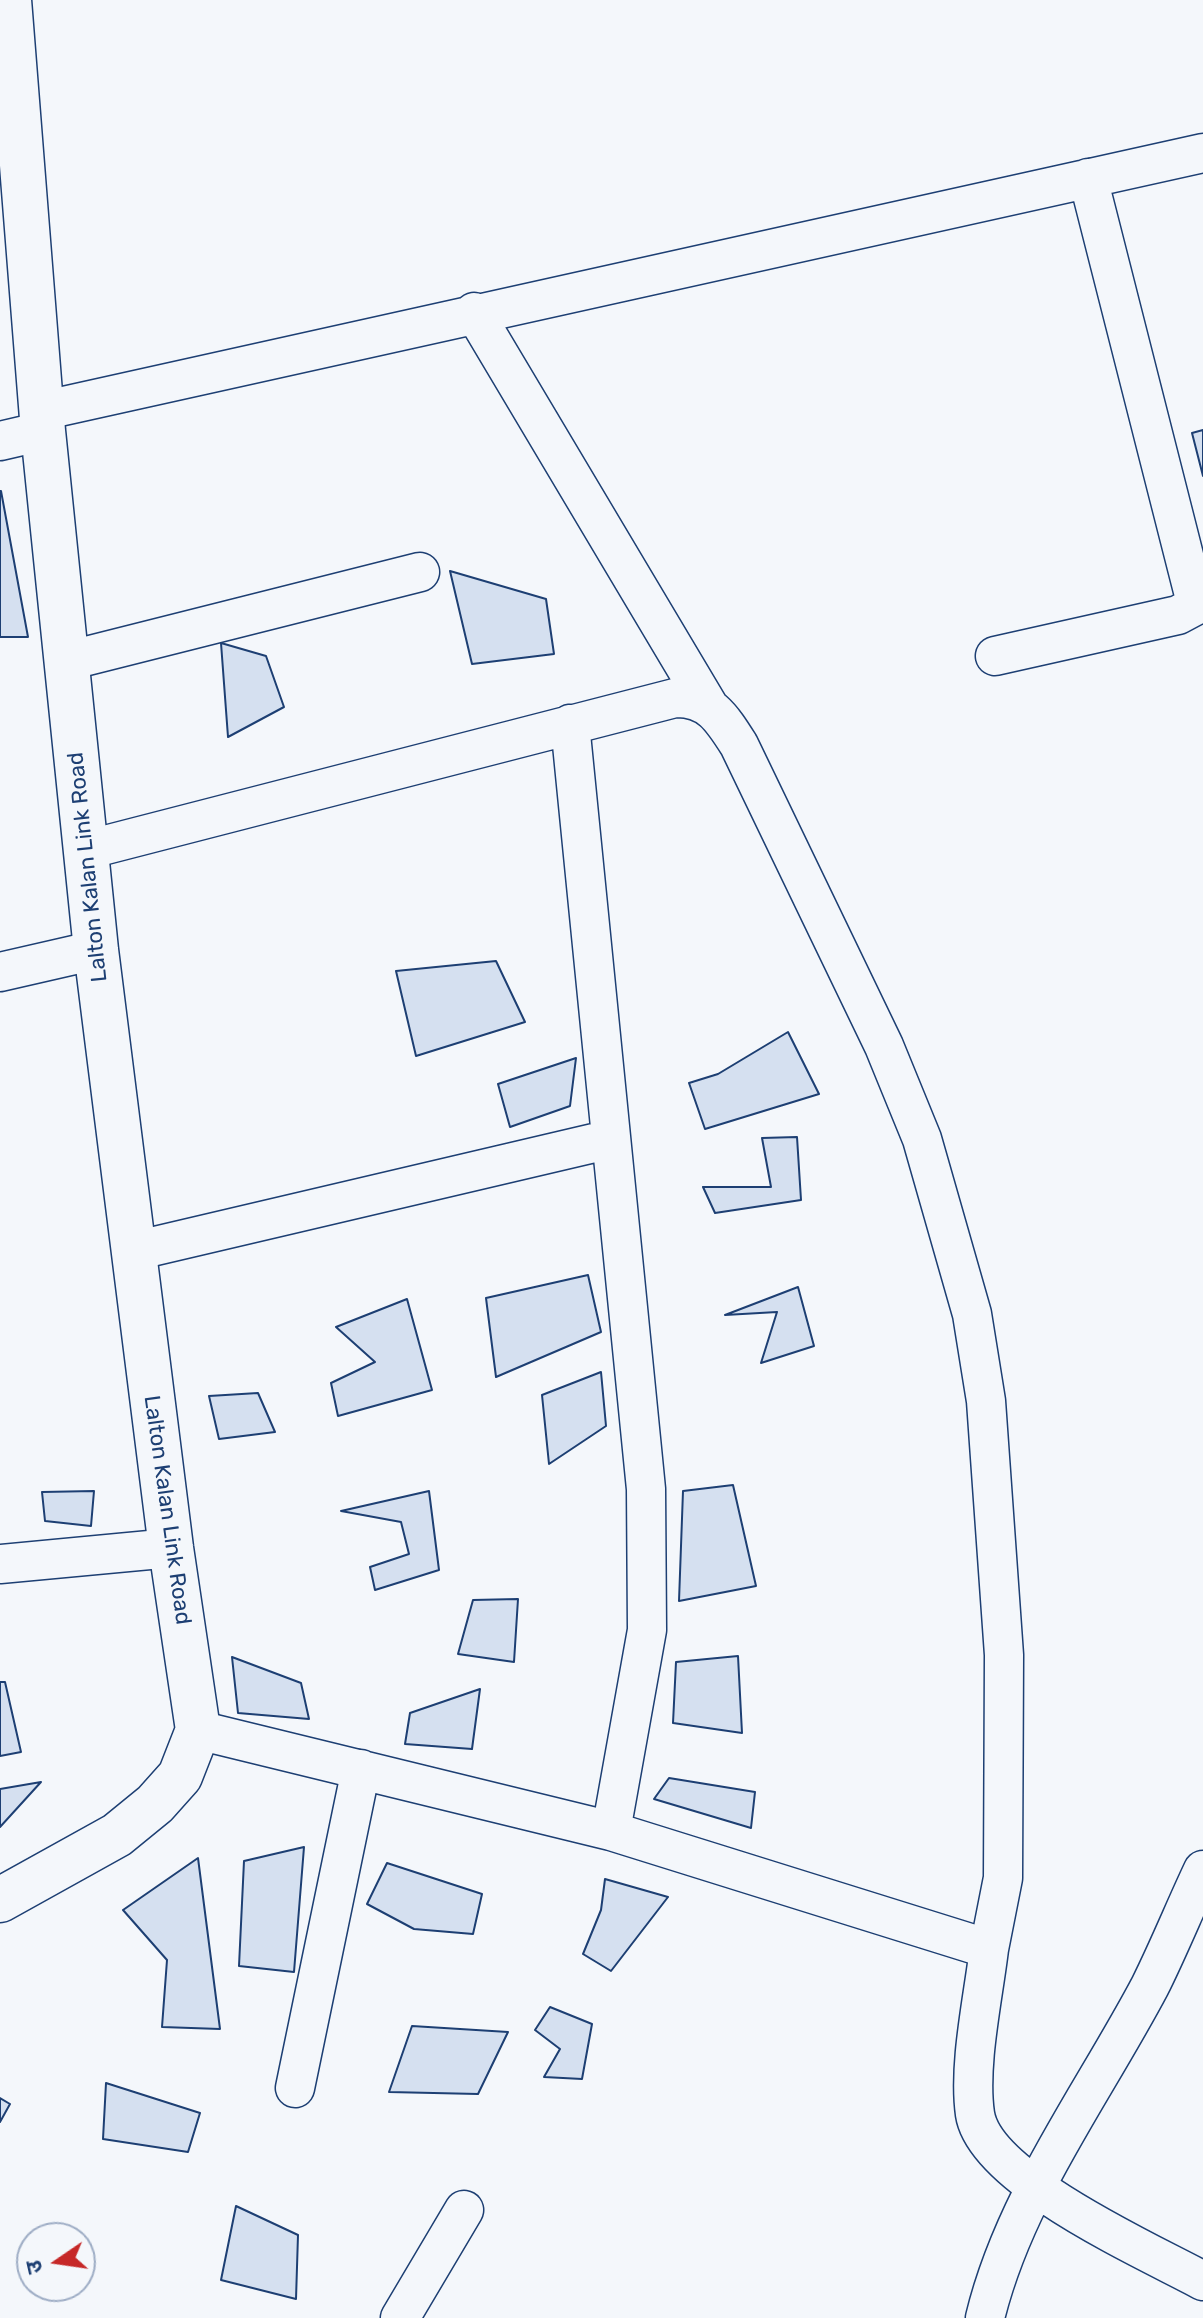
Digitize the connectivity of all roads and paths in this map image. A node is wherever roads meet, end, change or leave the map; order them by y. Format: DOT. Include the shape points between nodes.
graph roads {
  1 [pos="9,0"];
  2 [pos="1203,153"];
  3 [pos="1088,178"];
  4 [pos="474,312"];
  5 [pos="42,421"];
  6 [pos="0,441"];
  7 [pos="420,572"];
  8 [pos="995,656"];
  9 [pos="67,661"];
  10 [pos="708,705"];
  11 [pos="570,724"];
  12 [pos="86,850"];
  13 [pos="96,950"];
  14 [pos="0,972"];
  15 [pos="611,1139"];
  16 [pos="134,1251"];
  17 [pos="171,1548"];
  18 [pos="0,1564"];
  19 [pos="198,1730"];
  20 [pos="361,1769"];
  21 [pos="611,1831"];
  22 [pos="1203,1870"];
  23 [pos="0,1900"];
  24 [pos="989,1949"];
  25 [pos="295,2088"];
  26 [pos="1035,2189"];
  27 [pos="464,2210"];
  28 [pos="1203,2281"];
  29 [pos="400,2318"];
  30 [pos="985,2318"];
  1 -- 5 [label="street, Lalton Kalan Link Road"];
  2 -- 3 [label="street"];
  3 -- 4 [label="street"];
  3 -- 8 [label="street" via="1195,599 1193,607 1178,615"];
  4 -- 5 [label="street"];
  4 -- 10 [label="street"];
  5 -- 6 [label="street"];
  5 -- 9 [label="street, Lalton Kalan Link Road"];
  7 -- 9 [label="street"];
  9 -- 12 [label="street, Lalton Kalan Link Road"];
  10 -- 11 [label="street" via="675,698"];
  10 -- 24 [label="street" via="739,745 884,1046 922,1139 972,1314 986,1401 1004,1655 1003,1878"];
  11 -- 12 [label="street"];
  11 -- 15 [label="street"];
  12 -- 13 [label="street, Lalton Kalan Link Road"];
  13 -- 14 [label="street"];
  13 -- 16 [label="street, Lalton Kalan Link Road"];
  15 -- 16 [label="street"];
  15 -- 21 [label="street" via="646,1489 649,1590 640,1677"];
  16 -- 17 [label="street, Lalton Kalan Link Road"];
  17 -- 18 [label="street"];
  17 -- 19 [label="street, Lalton Kalan Link Road"];
  19 -- 20 [label="street"];
  19 -- 23 [label="street" via="180,1776 155,1804 117,1835"];
  20 -- 21 [label="street"];
  20 -- 25 [label="street"];
  21 -- 24 [label="street"];
  22 -- 26 [label="street" via="1150,1985"];
  24 -- 26 [label="street" via="975,2117 998,2155"];
  26 -- 28 [label="street"];
  26 -- 30 [label="street"];
  27 -- 29 [label="street"];
}
